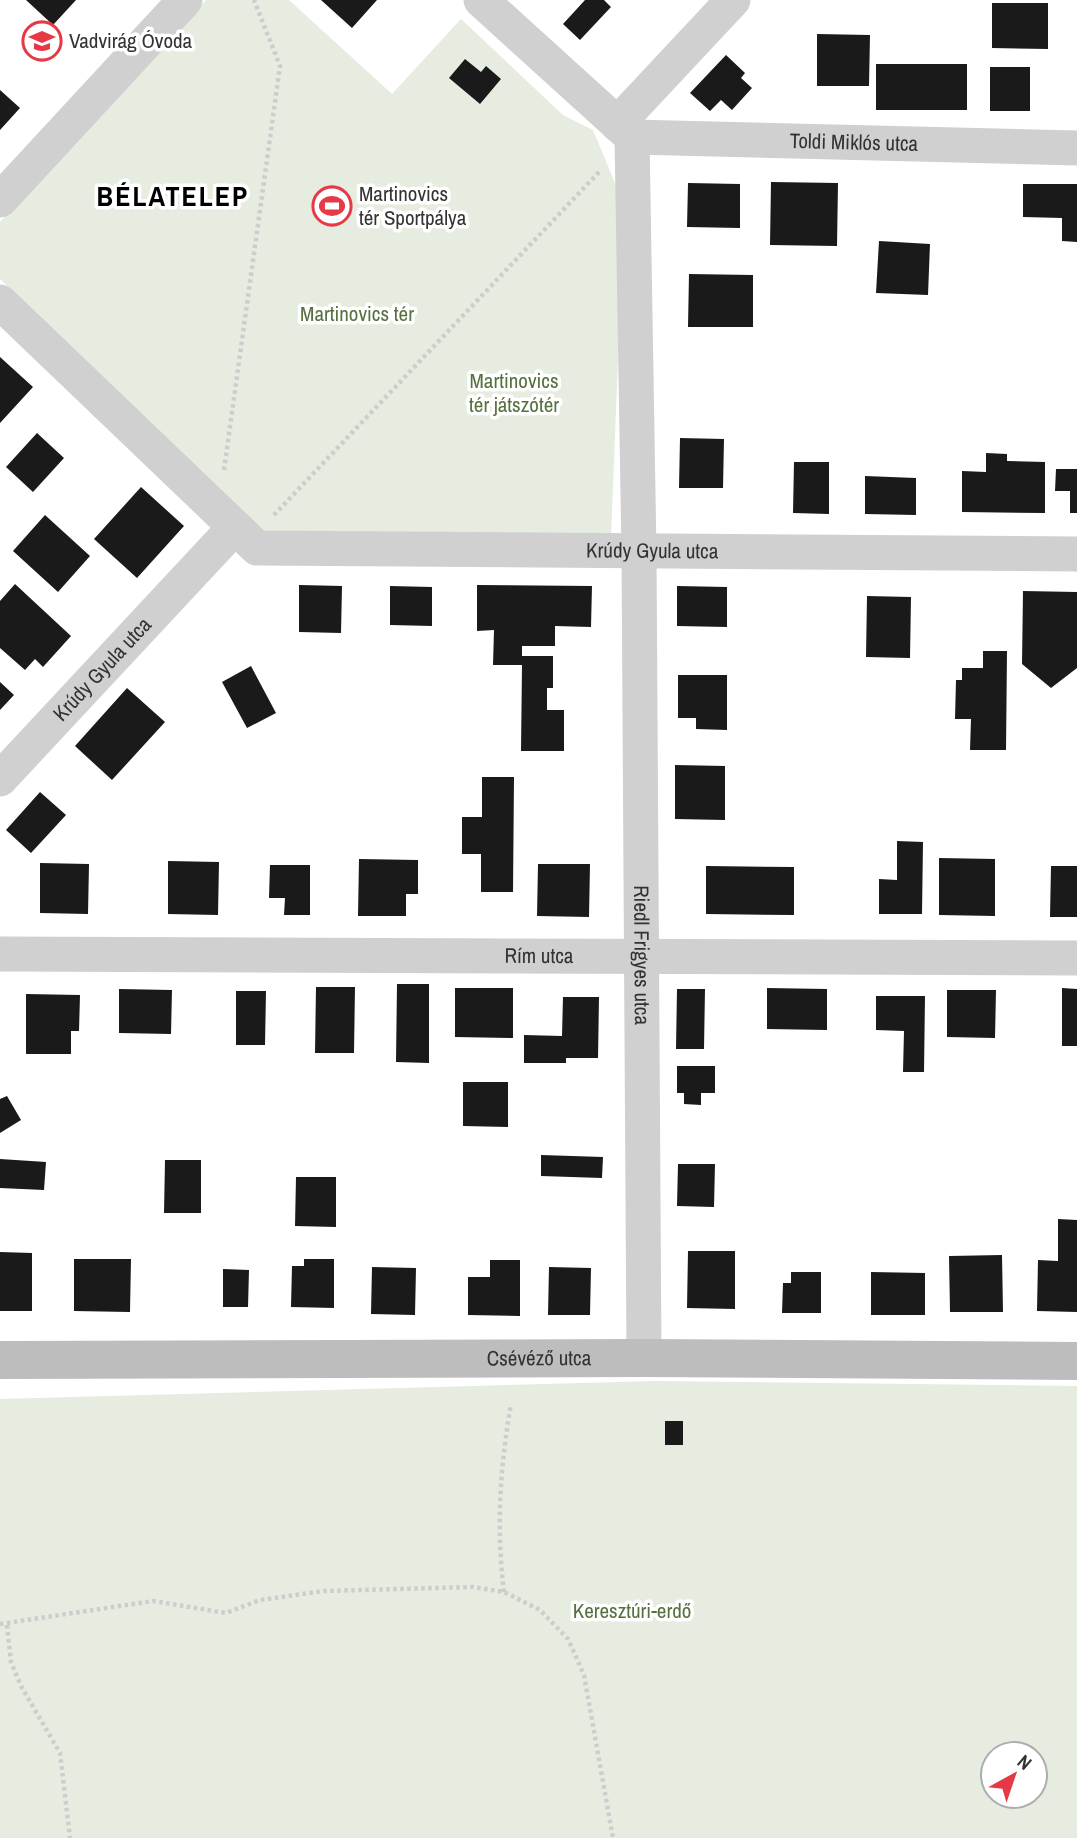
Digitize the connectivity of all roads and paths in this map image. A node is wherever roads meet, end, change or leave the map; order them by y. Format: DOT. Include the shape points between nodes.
graph roads {
  1 [pos="185,0"];
  2 [pos="254,0"];
  3 [pos="481,0"];
  4 [pos="733,0"];
  5 [pos="624,131"];
  6 [pos="1077,148"];
  7 [pos="0,200"];
  8 [pos="0,302"];
  9 [pos="234,527"];
  10 [pos="639,553"];
  11 [pos="1077,554"];
  12 [pos="0,779"];
  13 [pos="0,954"];
  14 [pos="639,956"];
  15 [pos="1077,958"];
  16 [pos="644,1358"];
  17 [pos="0,1360"];
  18 [pos="1077,1361"];
  19 [pos="511,1404"];
  20 [pos="503,1592"];
  21 [pos="0,1624"];
  22 [pos="7,1625"];
  23 [pos="70,1838"];
  24 [pos="613,1838"];
  1 -- 7 [label="street"];
  2 -- 9 [label="path" via="280,66"];
  3 -- 5 [label="street"];
  4 -- 5 [label="street"];
  5 -- 6 [label="street, Toldi Miklós utca"];
  5 -- 9 [label="path"];
  5 -- 10 [label="street"];
  8 -- 9 [label="street"];
  9 -- 10 [label="street, Krúdy Gyula utca" via="257,548"];
  9 -- 12 [label="street, Krúdy Gyula utca"];
  10 -- 11 [label="street, Krúdy Gyula utca"];
  10 -- 14 [label="street, Riedl Frigyes utca"];
  13 -- 14 [label="street, Rím utca"];
  14 -- 15 [label="street, Rím utca"];
  14 -- 16 [label="street, Riedl Frigyes utca"];
  16 -- 17 [label="main road, Csévéző utca"];
  16 -- 18 [label="main road, Csévéző utca"];
  19 -- 20 [label="path" via="499,1488"];
  20 -- 22 [label="path" via="473,1587 324,1591 260,1600 226,1613 153,1601"];
  20 -- 24 [label="path" via="540,1610 578,1656"];
  21 -- 22 [label="path"];
  22 -- 23 [label="path" via="11,1662 60,1753"];
}
